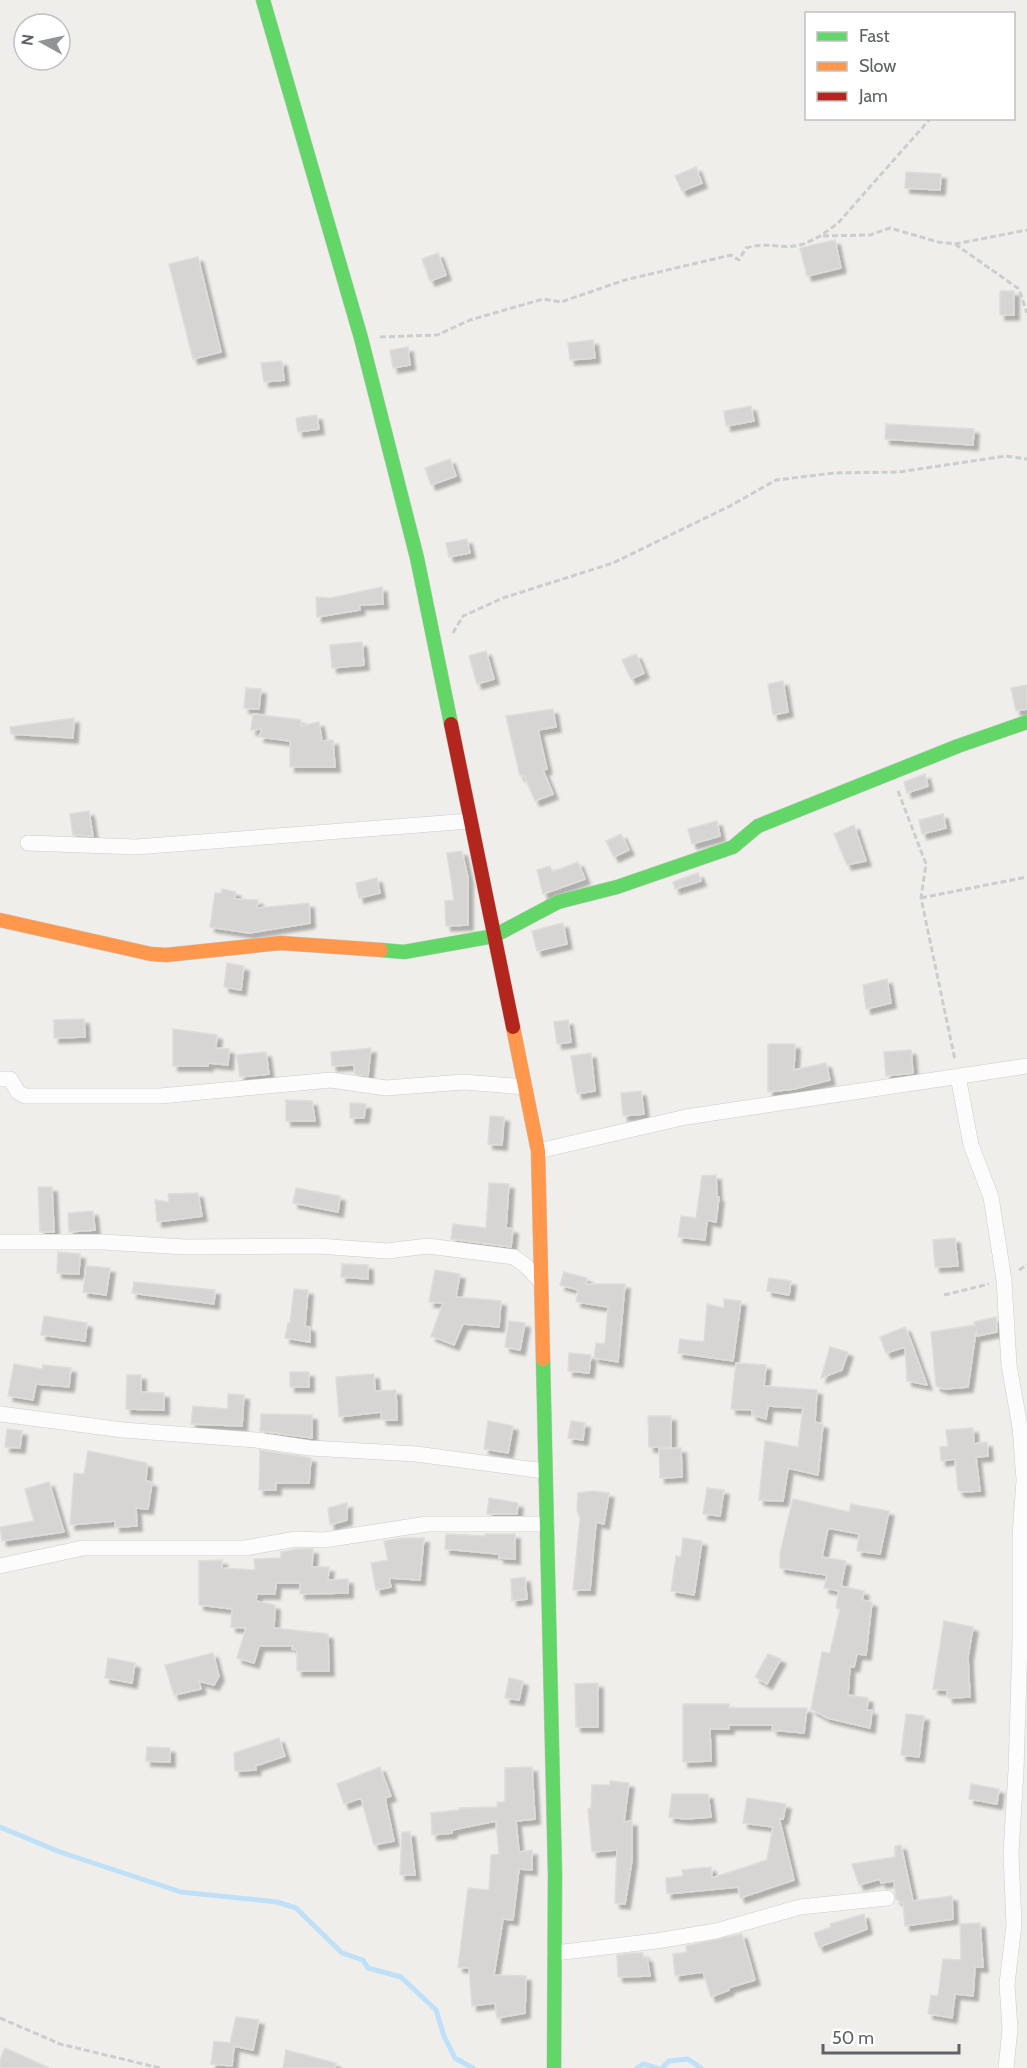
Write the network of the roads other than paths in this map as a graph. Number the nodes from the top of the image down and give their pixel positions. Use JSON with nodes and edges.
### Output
{"nodes":[{"id":1,"x":263,"y":0,"type":"edge"},
{"id":2,"x":1027,"y":722,"type":"edge"},
{"id":3,"x":470,"y":821,"type":"junction"},
{"id":4,"x":28,"y":843,"type":"dead end"},
{"id":5,"x":0,"y":921,"type":"edge"},
{"id":6,"x":494,"y":936,"type":"junction"},
{"id":7,"x":1027,"y":1066,"type":"edge"},
{"id":8,"x":958,"y":1076,"type":"junction"},
{"id":9,"x":0,"y":1079,"type":"edge"},
{"id":10,"x":525,"y":1087,"type":"junction"},
{"id":11,"x":538,"y":1150,"type":"junction"},
{"id":12,"x":0,"y":1242,"type":"edge"},
{"id":13,"x":541,"y":1283,"type":"junction"},
{"id":14,"x":0,"y":1414,"type":"edge"},
{"id":15,"x":544,"y":1471,"type":"junction"},
{"id":16,"x":547,"y":1524,"type":"junction"},
{"id":17,"x":0,"y":1566,"type":"edge"},
{"id":18,"x":1022,"y":1771,"type":"edge"},
{"id":19,"x":887,"y":1898,"type":"dead end"},
{"id":20,"x":555,"y":1953,"type":"junction"},
{"id":21,"x":554,"y":2068,"type":"edge"},
{"id":22,"x":1006,"y":2068,"type":"edge"}],
"edges":[{"from":1,"to":3,"type":"main road"},
{"from":2,"to":6,"type":"main road"},
{"from":3,"to":4,"type":"street"},
{"from":3,"to":6,"type":"main road"},
{"from":5,"to":6,"type":"main road"},
{"from":6,"to":10,"type":"main road"},
{"from":7,"to":8,"type":"street"},
{"from":8,"to":11,"type":"street"},
{"from":8,"to":18,"type":"street"},
{"from":9,"to":10,"type":"street"},
{"from":10,"to":11,"type":"main road"},
{"from":11,"to":13,"type":"main road"},
{"from":12,"to":13,"type":"street"},
{"from":13,"to":15,"type":"main road"},
{"from":14,"to":15,"type":"street"},
{"from":15,"to":16,"type":"main road"},
{"from":16,"to":17,"type":"street"},
{"from":16,"to":20,"type":"main road"},
{"from":18,"to":22,"type":"street"},
{"from":19,"to":20,"type":"street"},
{"from":20,"to":21,"type":"main road"}]}
